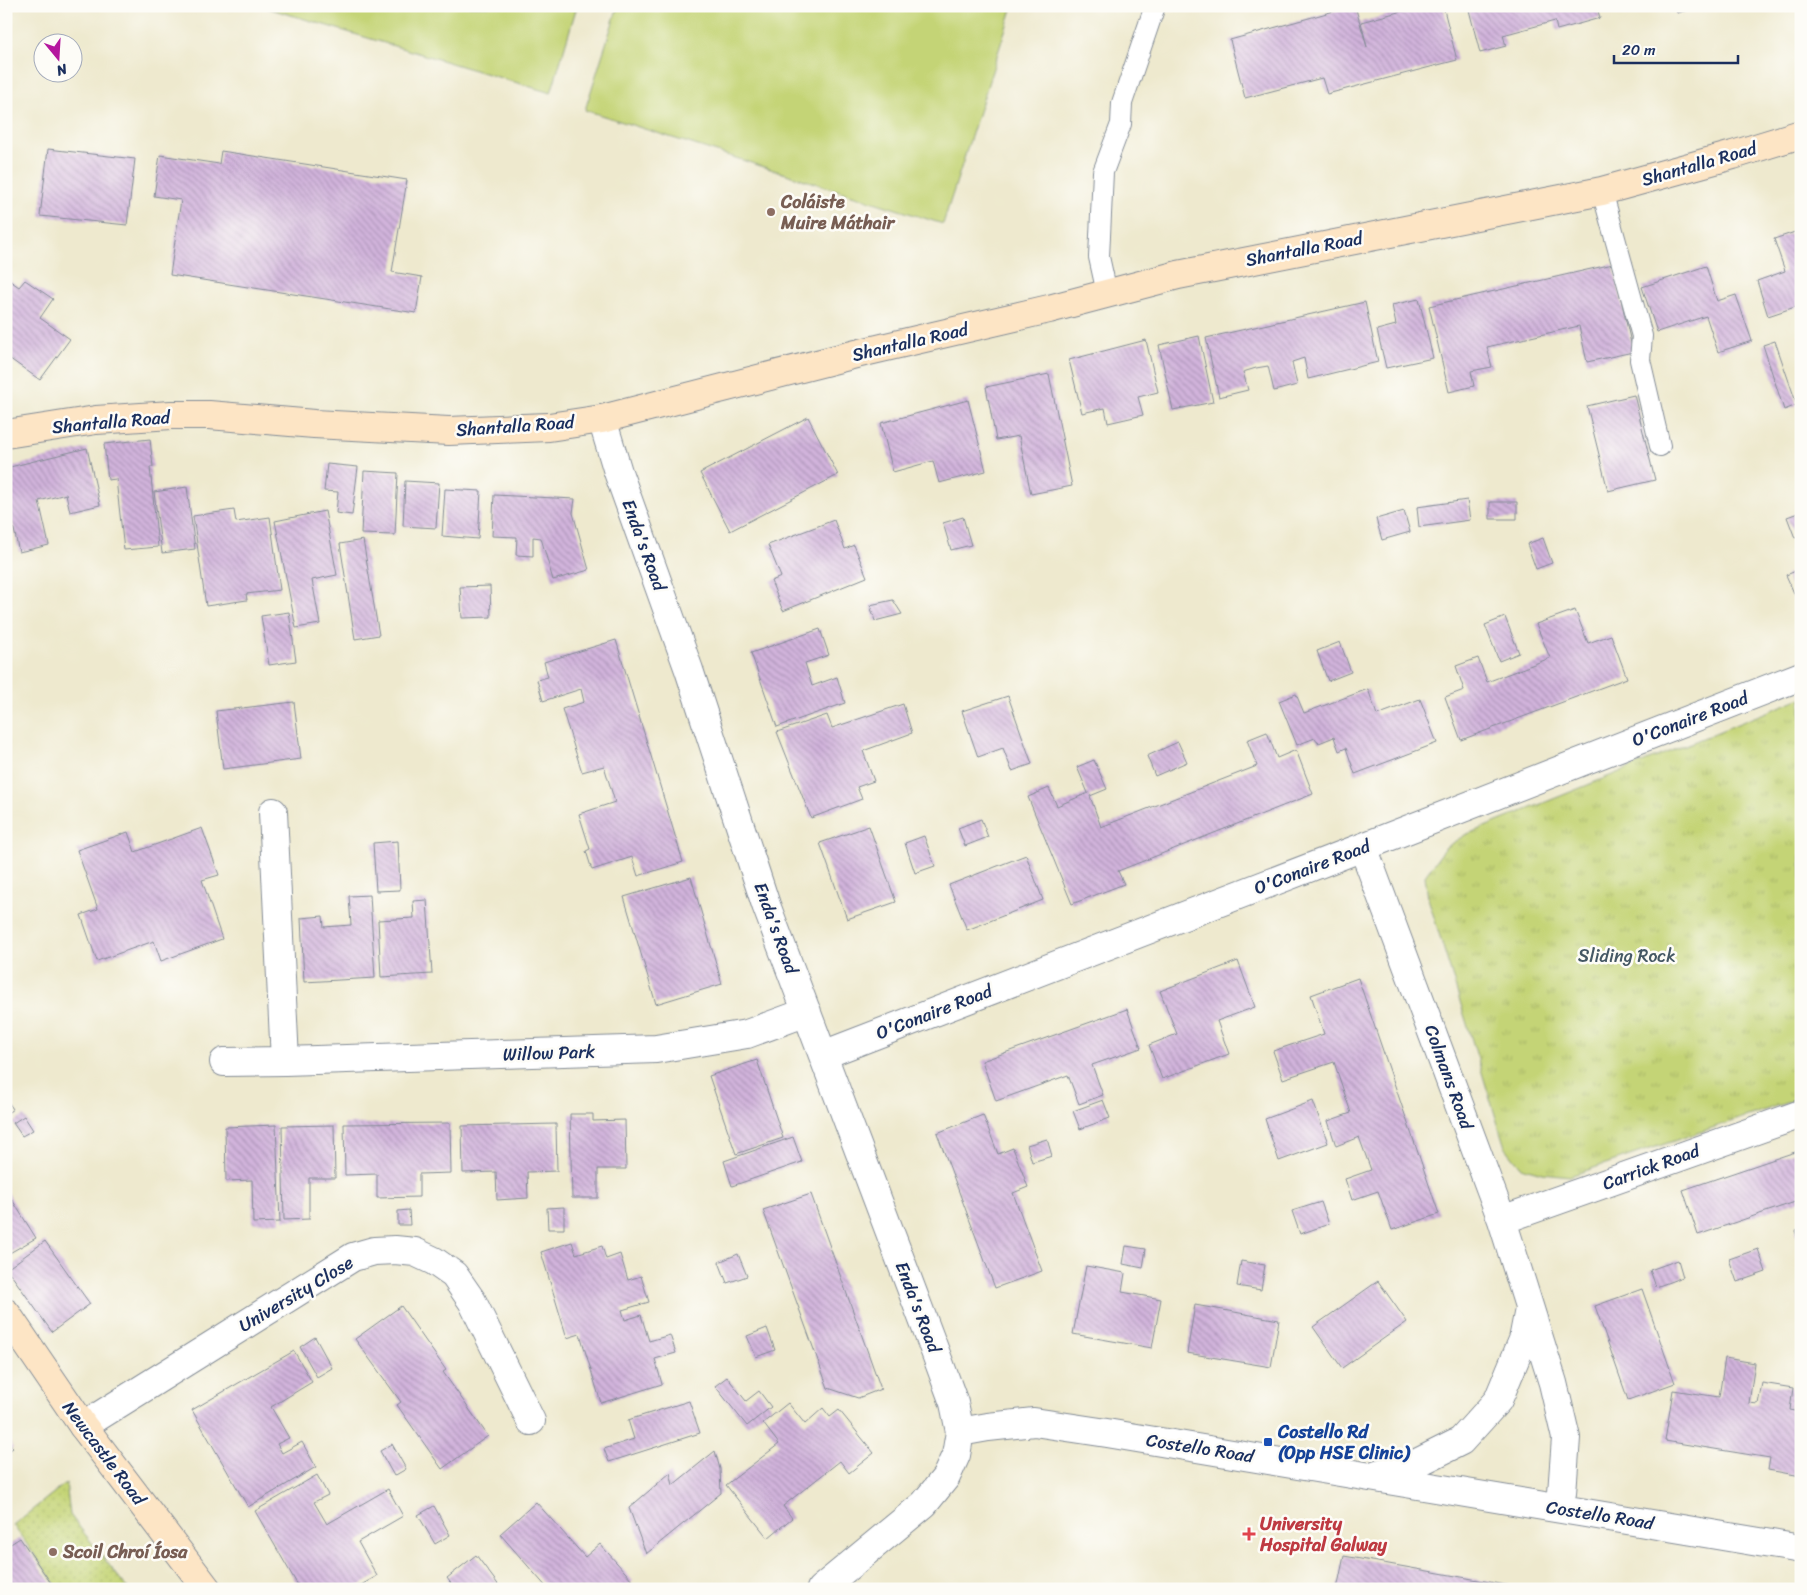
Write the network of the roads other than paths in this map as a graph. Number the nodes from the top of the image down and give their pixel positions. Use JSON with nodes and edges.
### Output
{"nodes":[{"id":1,"x":1155,"y":6,"type":"edge"},
{"id":2,"x":1801,"y":134,"type":"edge"},
{"id":3,"x":1602,"y":191,"type":"junction"},
{"id":4,"x":1107,"y":293,"type":"junction"},
{"id":5,"x":602,"y":419,"type":"junction"},
{"id":6,"x":6,"y":434,"type":"edge"},
{"id":7,"x":1660,"y":446,"type":"dead end"},
{"id":8,"x":1801,"y":676,"type":"edge"},
{"id":9,"x":273,"y":812,"type":"dead end"},
{"id":10,"x":1363,"y":847,"type":"junction"},
{"id":11,"x":807,"y":1012,"type":"junction"},
{"id":12,"x":823,"y":1055,"type":"junction"},
{"id":13,"x":285,"y":1061,"type":"junction"},
{"id":14,"x":224,"y":1062,"type":"dead end"},
{"id":15,"x":1801,"y":1114,"type":"edge"},
{"id":16,"x":1502,"y":1220,"type":"junction"},
{"id":17,"x":1529,"y":1309,"type":"junction"},
{"id":18,"x":6,"y":1313,"type":"edge"},
{"id":19,"x":532,"y":1421,"type":"dead end"},
{"id":20,"x":83,"y":1426,"type":"junction"},
{"id":21,"x":960,"y":1432,"type":"junction"},
{"id":22,"x":1369,"y":1476,"type":"junction"},
{"id":23,"x":1558,"y":1508,"type":"junction"},
{"id":24,"x":1801,"y":1549,"type":"edge"},
{"id":25,"x":207,"y":1589,"type":"edge"},
{"id":26,"x":821,"y":1589,"type":"edge"}],
"edges":[{"from":1,"to":4,"type":"lane"},
{"from":2,"to":3,"type":"street","name":"Shantalla Road"},
{"from":3,"to":4,"type":"street","name":"Shantalla Road"},
{"from":3,"to":7,"type":"lane"},
{"from":4,"to":5,"type":"street","name":"Shantalla Road"},
{"from":5,"to":6,"type":"street","name":"Shantalla Road"},
{"from":5,"to":11,"type":"street","name":"Enda's Road"},
{"from":8,"to":10,"type":"street","name":"O'Conaire Road"},
{"from":9,"to":13,"type":"street"},
{"from":10,"to":12,"type":"street","name":"O'Conaire Road"},
{"from":10,"to":16,"type":"street","name":"Colmans Road"},
{"from":11,"to":12,"type":"street","name":"Enda's Road"},
{"from":11,"to":13,"type":"street","name":"Willow Park"},
{"from":12,"to":21,"type":"street","name":"Enda's Road"},
{"from":13,"to":14,"type":"street","name":"Willow Park"},
{"from":15,"to":16,"type":"street","name":"Carrick Road"},
{"from":16,"to":17,"type":"street","name":"Colmans Road"},
{"from":17,"to":22,"type":"street","name":"Colmans Road"},
{"from":17,"to":23,"type":"street","name":"Colmans Road"},
{"from":18,"to":20,"type":"street","name":"Newcastle Road"},
{"from":19,"to":20,"type":"street","name":"University Close"},
{"from":20,"to":25,"type":"street","name":"Newcastle Road"},
{"from":21,"to":22,"type":"street","name":"Costello Road"},
{"from":21,"to":26,"type":"street"},
{"from":22,"to":23,"type":"street","name":"Costello Road"},
{"from":23,"to":24,"type":"street","name":"Costello Road"}]}
